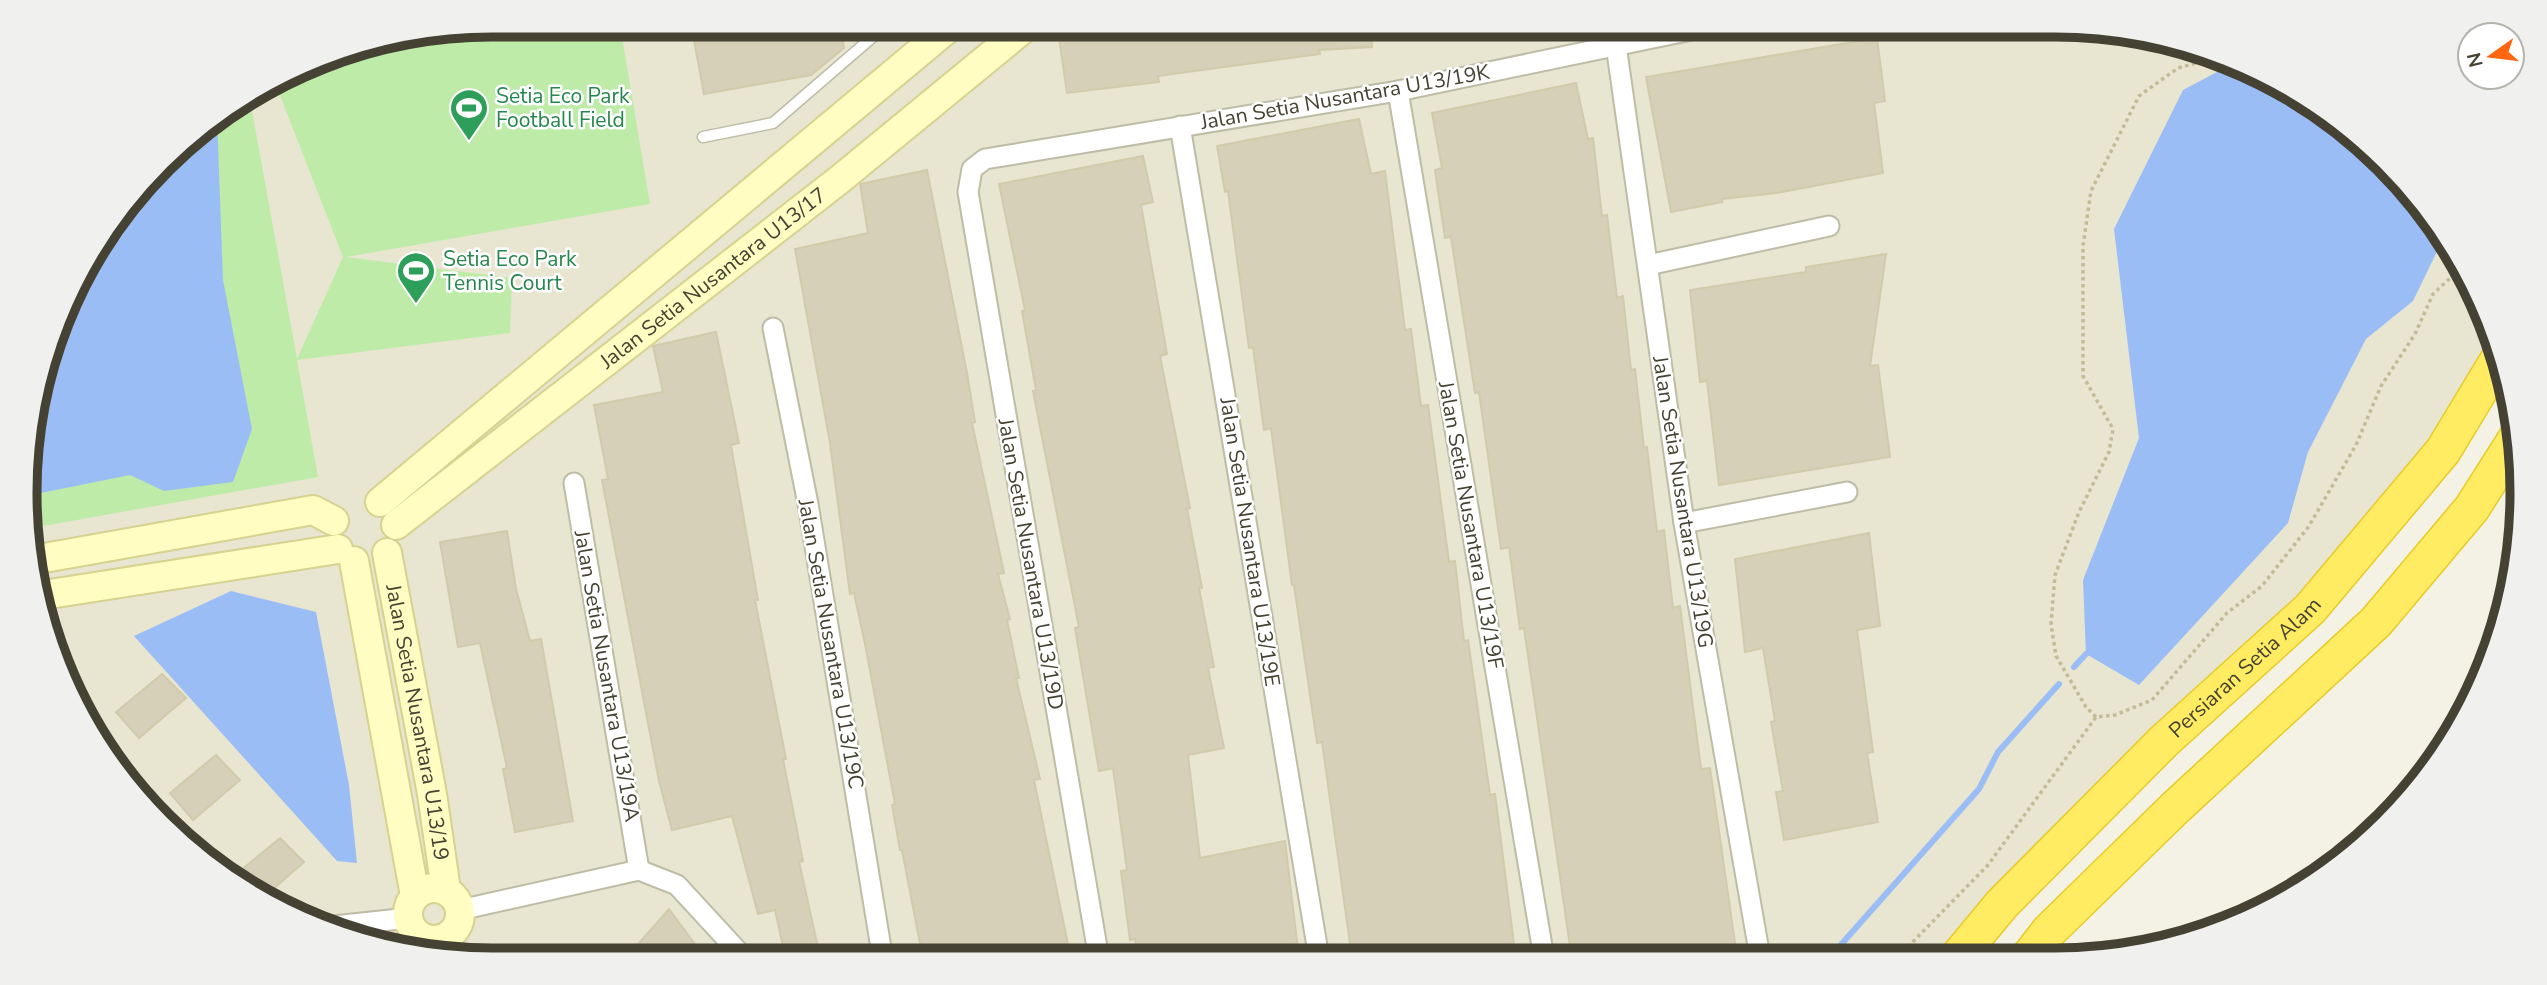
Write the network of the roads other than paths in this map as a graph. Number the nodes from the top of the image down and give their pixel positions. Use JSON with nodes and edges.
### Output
{"nodes":[{"id":1,"x":873,"y":37,"type":"edge"},
{"id":2,"x":937,"y":37,"type":"edge"},
{"id":3,"x":1013,"y":37,"type":"edge"},
{"id":4,"x":1656,"y":37,"type":"edge"},
{"id":5,"x":1616,"y":45,"type":"junction"},
{"id":6,"x":1398,"y":91,"type":"junction"},
{"id":7,"x":1180,"y":126,"type":"junction"},
{"id":8,"x":703,"y":137,"type":"dead end"},
{"id":9,"x":972,"y":169,"type":"joint"},
{"id":10,"x":1829,"y":226,"type":"dead end"},
{"id":11,"x":1648,"y":265,"type":"junction"},
{"id":12,"x":773,"y":328,"type":"dead end"},
{"id":13,"x":2493,"y":368,"type":"edge"},
{"id":14,"x":2508,"y":452,"type":"edge"},
{"id":15,"x":574,"y":483,"type":"dead end"},
{"id":16,"x":1847,"y":492,"type":"dead end"},
{"id":17,"x":380,"y":502,"type":"junction"},
{"id":18,"x":334,"y":521,"type":"junction"},
{"id":19,"x":1684,"y":523,"type":"junction"},
{"id":20,"x":396,"y":525,"type":"junction"},
{"id":21,"x":387,"y":553,"type":"junction"},
{"id":22,"x":346,"y":555,"type":"junction"},
{"id":23,"x":42,"y":558,"type":"edge"},
{"id":24,"x":49,"y":594,"type":"edge"},
{"id":25,"x":639,"y":870,"type":"junction"},
{"id":26,"x":453,"y":900,"type":"junction"},
{"id":27,"x":412,"y":907,"type":"junction"},
{"id":28,"x":343,"y":923,"type":"edge"},
{"id":29,"x":433,"y":944,"type":"edge"},
{"id":30,"x":440,"y":945,"type":"edge"},
{"id":31,"x":735,"y":948,"type":"edge"},
{"id":32,"x":882,"y":948,"type":"edge"},
{"id":33,"x":1097,"y":948,"type":"edge"},
{"id":34,"x":1317,"y":948,"type":"edge"},
{"id":35,"x":1542,"y":948,"type":"edge"},
{"id":36,"x":1758,"y":948,"type":"edge"},
{"id":37,"x":1965,"y":948,"type":"edge"},
{"id":38,"x":2036,"y":948,"type":"edge"}],
"edges":[{"from":1,"to":8,"type":"lane"},
{"from":2,"to":17,"type":"main road","name":"Jalan Setia Nusantara U13/17"},
{"from":3,"to":20,"type":"main road","name":"Jalan Setia Nusantara U13/17"},
{"from":4,"to":5,"type":"street","name":"Jalan Setia Nusantara U13/19K"},
{"from":5,"to":6,"type":"street","name":"Jalan Setia Nusantara U13/19K"},
{"from":5,"to":11,"type":"street","name":"Jalan Setia Nusantara U13/19G"},
{"from":6,"to":7,"type":"street","name":"Jalan Setia Nusantara U13/19K"},
{"from":6,"to":35,"type":"street","name":"Jalan Setia Nusantara U13/19F"},
{"from":7,"to":9,"type":"street","name":"Jalan Setia Nusantara U13/19K"},
{"from":7,"to":34,"type":"street","name":"Jalan Setia Nusantara U13/19E"},
{"from":9,"to":33,"type":"street","name":"Jalan Setia Nusantara U13/19D"},
{"from":10,"to":11,"type":"street"},
{"from":11,"to":19,"type":"street","name":"Jalan Setia Nusantara U13/19G"},
{"from":12,"to":32,"type":"street","name":"Jalan Setia Nusantara U13/19C"},
{"from":13,"to":37,"type":"highway","name":"Persiaran Setia Alam"},
{"from":14,"to":38,"type":"highway"},
{"from":15,"to":25,"type":"street","name":"Jalan Setia Nusantara U13/19A"},
{"from":16,"to":19,"type":"street"},
{"from":17,"to":18,"type":"main road"},
{"from":17,"to":20,"type":"main road"},
{"from":18,"to":22,"type":"main road"},
{"from":18,"to":23,"type":"main road"},
{"from":19,"to":36,"type":"street","name":"Jalan Setia Nusantara U13/19G"},
{"from":20,"to":21,"type":"main road"},
{"from":21,"to":22,"type":"main road"},
{"from":21,"to":26,"type":"main road","name":"Jalan Setia Nusantara U13/19"},
{"from":22,"to":24,"type":"main road"},
{"from":22,"to":27,"type":"main road","name":"Jalan Setia Nusantara U13/19"},
{"from":25,"to":26,"type":"street"},
{"from":25,"to":31,"type":"street"},
{"from":26,"to":27,"type":"main road"},
{"from":26,"to":30,"type":"main road"},
{"from":27,"to":28,"type":"street"},
{"from":27,"to":29,"type":"main road"}]}
